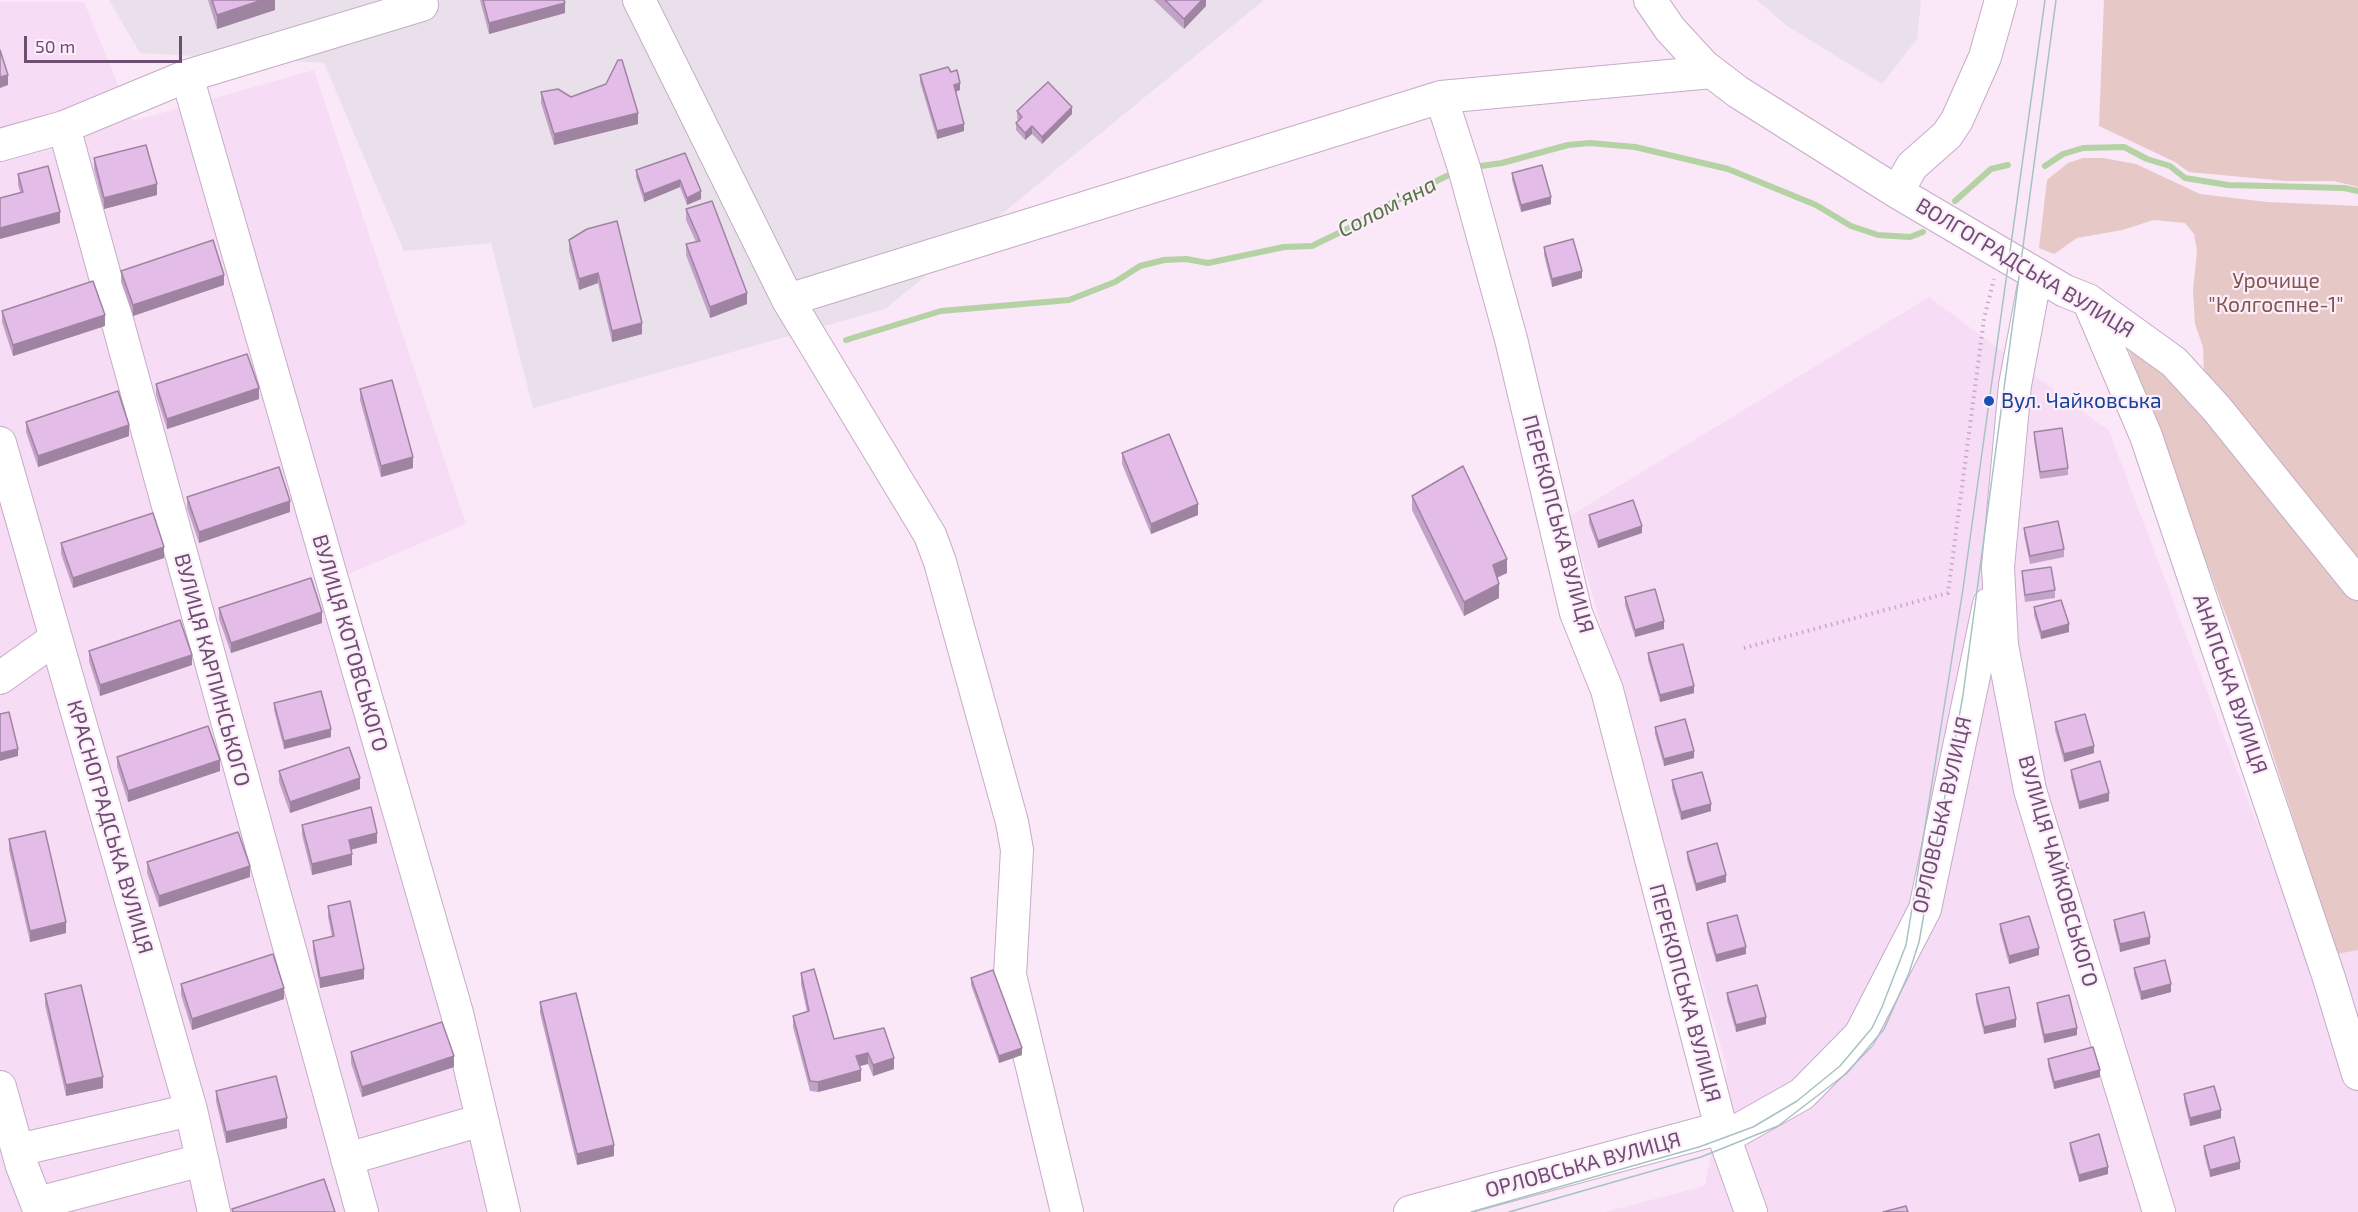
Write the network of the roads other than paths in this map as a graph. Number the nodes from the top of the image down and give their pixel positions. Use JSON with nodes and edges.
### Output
{"nodes":[{"id":1,"x":639,"y":0,"type":"edge"},
{"id":2,"x":1650,"y":0,"type":"edge"},
{"id":3,"x":2001,"y":0,"type":"edge"},
{"id":4,"x":421,"y":3,"type":"edge"},
{"id":5,"x":1712,"y":72,"type":"junction"},
{"id":6,"x":187,"y":76,"type":"junction"},
{"id":7,"x":1441,"y":97,"type":"junction"},
{"id":8,"x":64,"y":128,"type":"junction"},
{"id":9,"x":0,"y":146,"type":"edge"},
{"id":10,"x":1897,"y":192,"type":"junction"},
{"id":11,"x":2036,"y":274,"type":"junction"},
{"id":12,"x":788,"y":300,"type":"junction"},
{"id":13,"x":2088,"y":300,"type":"junction"},
{"id":14,"x":0,"y":443,"type":"edge"},
{"id":15,"x":1999,"y":555,"type":"junction"},
{"id":16,"x":2358,"y":584,"type":"edge"},
{"id":17,"x":56,"y":638,"type":"junction"},
{"id":18,"x":0,"y":678,"type":"edge"},
{"id":19,"x":2358,"y":1074,"type":"edge"},
{"id":20,"x":0,"y":1087,"type":"edge"},
{"id":21,"x":191,"y":1110,"type":"junction"},
{"id":22,"x":482,"y":1120,"type":"junction"},
{"id":23,"x":1722,"y":1133,"type":"junction"},
{"id":24,"x":347,"y":1159,"type":"junction"},
{"id":25,"x":202,"y":1160,"type":"junction"},
{"id":26,"x":13,"y":1163,"type":"edge"},
{"id":27,"x":39,"y":1207,"type":"edge"},
{"id":28,"x":214,"y":1212,"type":"edge"},
{"id":29,"x":362,"y":1212,"type":"edge"},
{"id":30,"x":504,"y":1212,"type":"edge"},
{"id":31,"x":1067,"y":1212,"type":"edge"},
{"id":32,"x":1410,"y":1212,"type":"edge"},
{"id":33,"x":1751,"y":1212,"type":"edge"},
{"id":34,"x":2159,"y":1212,"type":"edge"}],
"edges":[{"from":1,"to":12,"type":"street"},
{"from":2,"to":5,"type":"street","name":"ВОЛГОГРАДСЬКА ВУЛИЦЯ"},
{"from":3,"to":10,"type":"street"},
{"from":4,"to":6,"type":"street"},
{"from":5,"to":7,"type":"street"},
{"from":5,"to":10,"type":"street","name":"ВОЛГОГРАДСЬКА ВУЛИЦЯ"},
{"from":6,"to":8,"type":"street"},
{"from":6,"to":22,"type":"street","name":"ВУЛИЦЯ КОТОВСЬКОГО"},
{"from":7,"to":12,"type":"street"},
{"from":7,"to":23,"type":"street","name":"ПЕРЕКОПСЬКА ВУЛИЦЯ"},
{"from":8,"to":9,"type":"street"},
{"from":8,"to":24,"type":"street","name":"ВУЛИЦЯ КАРПИНСЬКОГО"},
{"from":10,"to":11,"type":"street","name":"ВОЛГОГРАДСЬКА ВУЛИЦЯ"},
{"from":11,"to":13,"type":"street","name":"ВОЛГОГРАДСЬКА ВУЛИЦЯ"},
{"from":11,"to":15,"type":"street","name":"ВУЛИЦЯ ЧАЙКОВСЬКОГО"},
{"from":12,"to":31,"type":"street"},
{"from":13,"to":16,"type":"street","name":"ВОЛГОГРАДСЬКА ВУЛИЦЯ"},
{"from":13,"to":19,"type":"street","name":"АНАПСЬКА ВУЛИЦЯ"},
{"from":14,"to":17,"type":"street","name":"КРАСНОГРАДСЬКА ВУЛИЦЯ"},
{"from":15,"to":23,"type":"street","name":"ОРЛОВСЬКА ВУЛИЦЯ"},
{"from":15,"to":34,"type":"street","name":"ВУЛИЦЯ ЧАЙКОВСЬКОГО"},
{"from":17,"to":18,"type":"street"},
{"from":17,"to":21,"type":"street","name":"КРАСНОГРАДСЬКА ВУЛИЦЯ"},
{"from":20,"to":26,"type":"street"},
{"from":21,"to":25,"type":"street","name":"КРАСНОГРАДСЬКА ВУЛИЦЯ"},
{"from":21,"to":26,"type":"street"},
{"from":22,"to":24,"type":"street"},
{"from":22,"to":30,"type":"street","name":"ВУЛИЦЯ КОТОВСЬКОГО"},
{"from":23,"to":32,"type":"street","name":"ОРЛОВСЬКА ВУЛИЦЯ"},
{"from":23,"to":33,"type":"street","name":"ПЕРЕКОПСЬКА ВУЛИЦЯ"},
{"from":24,"to":29,"type":"street","name":"ВУЛИЦЯ КАРПИНСЬКОГО"},
{"from":25,"to":27,"type":"street"},
{"from":25,"to":28,"type":"street","name":"КРАСНОГРАДСЬКА ВУЛИЦЯ"},
{"from":26,"to":27,"type":"street"}]}
